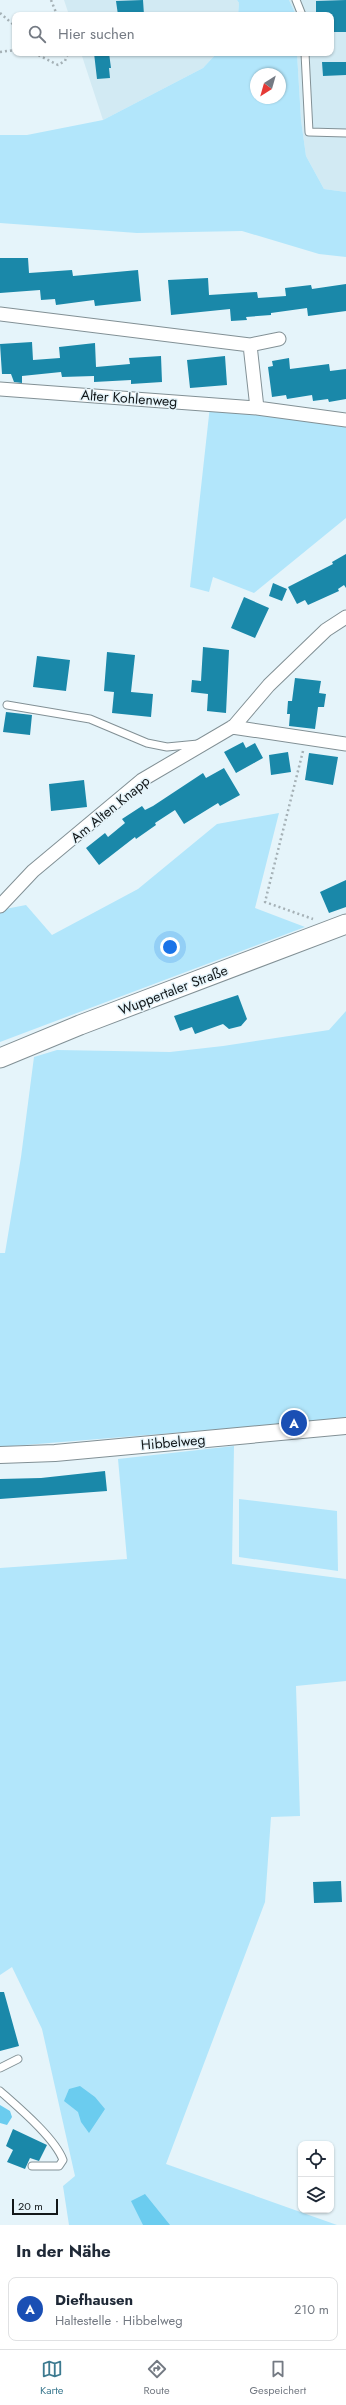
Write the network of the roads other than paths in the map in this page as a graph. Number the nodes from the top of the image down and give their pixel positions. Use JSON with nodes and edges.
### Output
{"nodes":[{"id":1,"x":296,"y":0,"type":"edge"},
{"id":2,"x":301,"y":12,"type":"edge"},
{"id":3,"x":305,"y":56,"type":"edge"},
{"id":4,"x":346,"y":133,"type":"edge"},
{"id":5,"x":0,"y":314,"type":"edge"},
{"id":6,"x":280,"y":339,"type":"dead end"},
{"id":7,"x":250,"y":345,"type":"junction"},
{"id":8,"x":0,"y":389,"type":"edge"},
{"id":9,"x":257,"y":408,"type":"junction"},
{"id":10,"x":346,"y":420,"type":"edge"},
{"id":11,"x":346,"y":616,"type":"edge"},
{"id":12,"x":7,"y":704,"type":"dead end"},
{"id":13,"x":232,"y":727,"type":"junction"},
{"id":14,"x":206,"y":744,"type":"junction"},
{"id":15,"x":346,"y":744,"type":"edge"},
{"id":16,"x":0,"y":906,"type":"edge"},
{"id":17,"x":342,"y":926,"type":"edge"},
{"id":18,"x":0,"y":1058,"type":"edge"},
{"id":19,"x":346,"y":1426,"type":"edge"},
{"id":20,"x":0,"y":1455,"type":"edge"},
{"id":21,"x":18,"y":2059,"type":"dead end"},
{"id":22,"x":0,"y":2068,"type":"edge"},
{"id":23,"x":0,"y":2091,"type":"edge"},
{"id":24,"x":32,"y":2166,"type":"dead end"}],
"edges":[{"from":1,"to":2,"type":"lane"},
{"from":3,"to":4,"type":"lane"},
{"from":5,"to":7,"type":"street"},
{"from":6,"to":7,"type":"street"},
{"from":7,"to":9,"type":"street"},
{"from":8,"to":9,"type":"street","name":"Alter Kohlenweg"},
{"from":9,"to":10,"type":"street","name":"Alter Kohlenweg"},
{"from":11,"to":13,"type":"street","name":"Am Alten Knapp"},
{"from":12,"to":14,"type":"lane"},
{"from":13,"to":14,"type":"street","name":"Am Alten Knapp"},
{"from":13,"to":15,"type":"street"},
{"from":14,"to":16,"type":"street","name":"Am Alten Knapp"},
{"from":17,"to":18,"type":"main road","name":"Wuppertaler Straße"},
{"from":19,"to":20,"type":"street","name":"Hibbelweg"},
{"from":21,"to":22,"type":"lane"},
{"from":23,"to":24,"type":"lane"}]}
